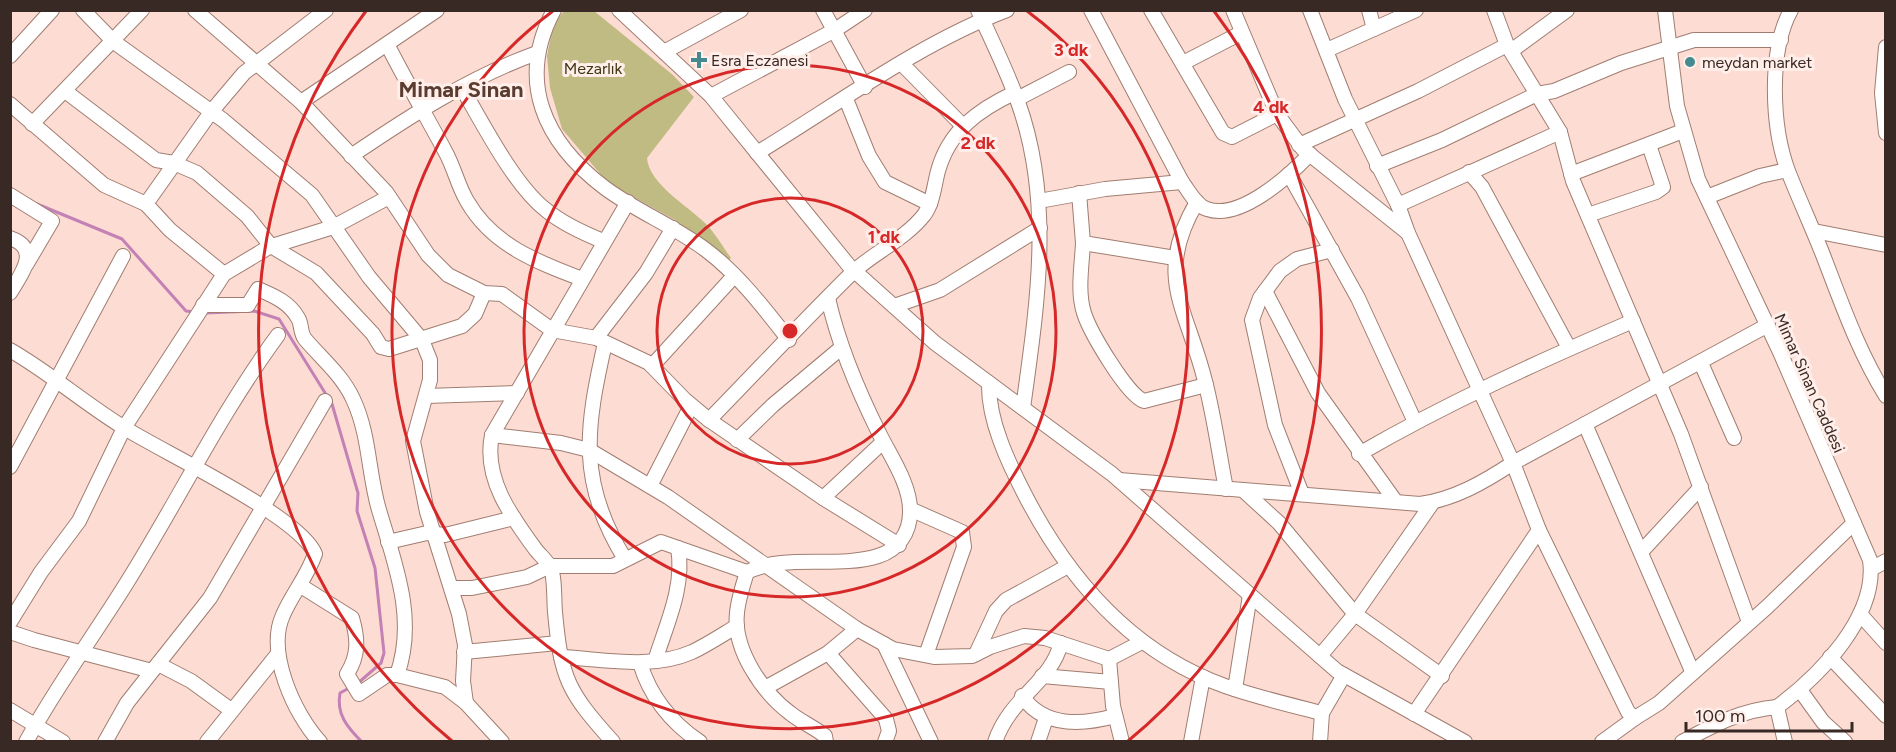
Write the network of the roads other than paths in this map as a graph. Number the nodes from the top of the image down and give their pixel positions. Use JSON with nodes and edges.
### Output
{"nodes":[{"id":1,"x":52,"y":10,"type":"edge"},
{"id":2,"x":82,"y":10,"type":"edge"},
{"id":3,"x":142,"y":10,"type":"edge"},
{"id":4,"x":326,"y":10,"type":"edge"},
{"id":5,"x":437,"y":10,"type":"edge"},
{"id":6,"x":554,"y":10,"type":"edge"},
{"id":7,"x":741,"y":10,"type":"edge"},
{"id":8,"x":823,"y":10,"type":"edge"},
{"id":9,"x":865,"y":10,"type":"edge"},
{"id":10,"x":1007,"y":10,"type":"edge"},
{"id":11,"x":1091,"y":10,"type":"edge"},
{"id":12,"x":1151,"y":10,"type":"edge"},
{"id":13,"x":1233,"y":10,"type":"edge"},
{"id":14,"x":1310,"y":10,"type":"edge"},
{"id":15,"x":1369,"y":10,"type":"edge"},
{"id":16,"x":1494,"y":10,"type":"edge"},
{"id":17,"x":1567,"y":10,"type":"edge"},
{"id":18,"x":1665,"y":10,"type":"edge"},
{"id":19,"x":1791,"y":10,"type":"edge"},
{"id":20,"x":621,"y":11,"type":"edge"},
{"id":21,"x":200,"y":12,"type":"edge"},
{"id":22,"x":1407,"y":12,"type":"edge"},
{"id":23,"x":980,"y":15,"type":"edge"},
{"id":24,"x":1374,"y":29,"type":"junction"},
{"id":25,"x":835,"y":30,"type":"junction"},
{"id":26,"x":1240,"y":33,"type":"junction"},
{"id":27,"x":1781,"y":40,"type":"junction"},
{"id":28,"x":114,"y":42,"type":"junction"},
{"id":29,"x":388,"y":46,"type":"junction"},
{"id":30,"x":1886,"y":46,"type":"edge"},
{"id":31,"x":1509,"y":48,"type":"junction"},
{"id":32,"x":1668,"y":48,"type":"junction"},
{"id":33,"x":1327,"y":50,"type":"junction"},
{"id":34,"x":664,"y":52,"type":"junction"},
{"id":35,"x":537,"y":53,"type":"junction"},
{"id":36,"x":10,"y":56,"type":"edge"},
{"id":37,"x":1183,"y":63,"type":"junction"},
{"id":38,"x":258,"y":64,"type":"junction"},
{"id":39,"x":902,"y":64,"type":"junction"},
{"id":40,"x":1069,"y":72,"type":"dead end"},
{"id":41,"x":865,"y":87,"type":"junction"},
{"id":42,"x":462,"y":88,"type":"junction"},
{"id":43,"x":65,"y":91,"type":"junction"},
{"id":44,"x":1537,"y":94,"type":"junction"},
{"id":45,"x":711,"y":96,"type":"junction"},
{"id":46,"x":1016,"y":96,"type":"junction"},
{"id":47,"x":846,"y":99,"type":"junction"},
{"id":48,"x":301,"y":102,"type":"junction"},
{"id":49,"x":10,"y":104,"type":"edge"},
{"id":50,"x":421,"y":109,"type":"junction"},
{"id":51,"x":212,"y":112,"type":"junction"},
{"id":52,"x":1277,"y":114,"type":"junction"},
{"id":53,"x":1354,"y":118,"type":"junction"},
{"id":54,"x":32,"y":124,"type":"junction"},
{"id":55,"x":963,"y":126,"type":"junction"},
{"id":56,"x":1683,"y":130,"type":"junction"},
{"id":57,"x":1560,"y":132,"type":"junction"},
{"id":58,"x":1886,"y":133,"type":"edge"},
{"id":59,"x":1649,"y":146,"type":"junction"},
{"id":60,"x":1305,"y":149,"type":"junction"},
{"id":61,"x":757,"y":153,"type":"junction"},
{"id":62,"x":351,"y":156,"type":"junction"},
{"id":63,"x":174,"y":163,"type":"junction"},
{"id":64,"x":1377,"y":166,"type":"junction"},
{"id":65,"x":1787,"y":170,"type":"junction"},
{"id":66,"x":1468,"y":172,"type":"junction"},
{"id":67,"x":1290,"y":174,"type":"junction"},
{"id":68,"x":1571,"y":174,"type":"junction"},
{"id":69,"x":1182,"y":182,"type":"junction"},
{"id":70,"x":1079,"y":194,"type":"junction"},
{"id":71,"x":10,"y":195,"type":"edge"},
{"id":72,"x":389,"y":197,"type":"junction"},
{"id":73,"x":1707,"y":197,"type":"junction"},
{"id":74,"x":1039,"y":201,"type":"junction"},
{"id":75,"x":628,"y":202,"type":"junction"},
{"id":76,"x":1197,"y":202,"type":"junction"},
{"id":77,"x":147,"y":204,"type":"junction"},
{"id":78,"x":930,"y":204,"type":"junction"},
{"id":79,"x":1398,"y":205,"type":"junction"},
{"id":80,"x":1588,"y":214,"type":"junction"},
{"id":81,"x":333,"y":227,"type":"junction"},
{"id":82,"x":673,"y":228,"type":"junction"},
{"id":83,"x":1040,"y":228,"type":"junction"},
{"id":84,"x":1814,"y":231,"type":"junction"},
{"id":85,"x":1408,"y":233,"type":"junction"},
{"id":86,"x":10,"y":238,"type":"edge"},
{"id":87,"x":603,"y":241,"type":"junction"},
{"id":88,"x":1083,"y":243,"type":"junction"},
{"id":89,"x":271,"y":246,"type":"junction"},
{"id":90,"x":1886,"y":246,"type":"edge"},
{"id":91,"x":1332,"y":250,"type":"junction"},
{"id":92,"x":123,"y":256,"type":"dead end"},
{"id":93,"x":1175,"y":258,"type":"junction"},
{"id":94,"x":26,"y":265,"type":"junction"},
{"id":95,"x":855,"y":271,"type":"junction"},
{"id":96,"x":224,"y":274,"type":"junction"},
{"id":97,"x":734,"y":276,"type":"junction"},
{"id":98,"x":582,"y":279,"type":"junction"},
{"id":99,"x":1264,"y":291,"type":"junction"},
{"id":100,"x":10,"y":293,"type":"edge"},
{"id":101,"x":483,"y":293,"type":"junction"},
{"id":102,"x":828,"y":298,"type":"junction"},
{"id":103,"x":203,"y":306,"type":"junction"},
{"id":104,"x":894,"y":306,"type":"junction"},
{"id":105,"x":1634,"y":321,"type":"junction"},
{"id":106,"x":1768,"y":326,"type":"junction"},
{"id":107,"x":552,"y":330,"type":"junction"},
{"id":108,"x":278,"y":335,"type":"dead end"},
{"id":109,"x":422,"y":340,"type":"junction"},
{"id":110,"x":789,"y":340,"type":"junction"},
{"id":111,"x":601,"y":341,"type":"junction"},
{"id":112,"x":841,"y":348,"type":"junction"},
{"id":113,"x":1569,"y":348,"type":"junction"},
{"id":114,"x":10,"y":350,"type":"edge"},
{"id":115,"x":1701,"y":363,"type":"junction"},
{"id":116,"x":652,"y":366,"type":"junction"},
{"id":117,"x":55,"y":382,"type":"junction"},
{"id":118,"x":989,"y":383,"type":"junction"},
{"id":119,"x":1657,"y":384,"type":"junction"},
{"id":120,"x":1206,"y":386,"type":"junction"},
{"id":121,"x":1480,"y":390,"type":"junction"},
{"id":122,"x":517,"y":393,"type":"junction"},
{"id":123,"x":426,"y":396,"type":"junction"},
{"id":124,"x":1886,"y":396,"type":"edge"},
{"id":125,"x":325,"y":401,"type":"dead end"},
{"id":126,"x":691,"y":406,"type":"junction"},
{"id":127,"x":1023,"y":408,"type":"junction"},
{"id":128,"x":709,"y":420,"type":"junction"},
{"id":129,"x":1414,"y":422,"type":"junction"},
{"id":130,"x":1585,"y":424,"type":"junction"},
{"id":131,"x":124,"y":428,"type":"junction"},
{"id":132,"x":492,"y":435,"type":"junction"},
{"id":133,"x":1734,"y":438,"type":"dead end"},
{"id":134,"x":737,"y":440,"type":"junction"},
{"id":135,"x":883,"y":442,"type":"junction"},
{"id":136,"x":589,"y":450,"type":"junction"},
{"id":137,"x":1359,"y":454,"type":"junction"},
{"id":138,"x":1513,"y":463,"type":"junction"},
{"id":139,"x":193,"y":466,"type":"junction"},
{"id":140,"x":10,"y":467,"type":"edge"},
{"id":141,"x":1119,"y":480,"type":"junction"},
{"id":142,"x":650,"y":486,"type":"junction"},
{"id":143,"x":1701,"y":486,"type":"junction"},
{"id":144,"x":1226,"y":489,"type":"junction"},
{"id":145,"x":1244,"y":490,"type":"junction"},
{"id":146,"x":1302,"y":494,"type":"junction"},
{"id":147,"x":823,"y":498,"type":"junction"},
{"id":148,"x":1396,"y":502,"type":"junction"},
{"id":149,"x":1433,"y":502,"type":"junction"},
{"id":150,"x":262,"y":508,"type":"junction"},
{"id":151,"x":910,"y":509,"type":"junction"},
{"id":152,"x":514,"y":518,"type":"junction"},
{"id":153,"x":1854,"y":523,"type":"junction"},
{"id":154,"x":1539,"y":530,"type":"junction"},
{"id":155,"x":436,"y":534,"type":"junction"},
{"id":156,"x":388,"y":542,"type":"junction"},
{"id":157,"x":898,"y":545,"type":"junction"},
{"id":158,"x":678,"y":548,"type":"junction"},
{"id":159,"x":1641,"y":552,"type":"junction"},
{"id":160,"x":625,"y":559,"type":"junction"},
{"id":161,"x":1886,"y":561,"type":"edge"},
{"id":162,"x":764,"y":564,"type":"junction"},
{"id":163,"x":550,"y":566,"type":"junction"},
{"id":164,"x":1068,"y":566,"type":"junction"},
{"id":165,"x":1872,"y":569,"type":"junction"},
{"id":166,"x":747,"y":573,"type":"junction"},
{"id":167,"x":302,"y":586,"type":"junction"},
{"id":168,"x":452,"y":588,"type":"junction"},
{"id":169,"x":1250,"y":595,"type":"junction"},
{"id":170,"x":1355,"y":614,"type":"junction"},
{"id":171,"x":1860,"y":614,"type":"junction"},
{"id":172,"x":10,"y":622,"type":"edge"},
{"id":173,"x":1749,"y":622,"type":"junction"},
{"id":174,"x":737,"y":626,"type":"junction"},
{"id":175,"x":858,"y":629,"type":"junction"},
{"id":176,"x":10,"y":632,"type":"edge"},
{"id":177,"x":1142,"y":642,"type":"junction"},
{"id":178,"x":1061,"y":643,"type":"junction"},
{"id":179,"x":1886,"y":643,"type":"edge"},
{"id":180,"x":884,"y":644,"type":"junction"},
{"id":181,"x":560,"y":650,"type":"junction"},
{"id":182,"x":81,"y":652,"type":"junction"},
{"id":183,"x":464,"y":652,"type":"junction"},
{"id":184,"x":828,"y":653,"type":"junction"},
{"id":185,"x":976,"y":654,"type":"junction"},
{"id":186,"x":277,"y":655,"type":"junction"},
{"id":187,"x":926,"y":655,"type":"junction"},
{"id":188,"x":1320,"y":656,"type":"junction"},
{"id":189,"x":1830,"y":657,"type":"junction"},
{"id":190,"x":1109,"y":659,"type":"junction"},
{"id":191,"x":655,"y":661,"type":"junction"},
{"id":192,"x":640,"y":663,"type":"junction"},
{"id":193,"x":155,"y":667,"type":"junction"},
{"id":194,"x":1692,"y":671,"type":"junction"},
{"id":195,"x":397,"y":675,"type":"junction"},
{"id":196,"x":1344,"y":675,"type":"junction"},
{"id":197,"x":1042,"y":676,"type":"junction"},
{"id":198,"x":1203,"y":676,"type":"junction"},
{"id":199,"x":1442,"y":676,"type":"junction"},
{"id":200,"x":1111,"y":682,"type":"junction"},
{"id":201,"x":765,"y":688,"type":"junction"},
{"id":202,"x":1235,"y":689,"type":"junction"},
{"id":203,"x":1800,"y":690,"type":"junction"},
{"id":204,"x":1022,"y":696,"type":"junction"},
{"id":205,"x":466,"y":703,"type":"junction"},
{"id":206,"x":1777,"y":707,"type":"junction"},
{"id":207,"x":10,"y":710,"type":"edge"},
{"id":208,"x":231,"y":710,"type":"junction"},
{"id":209,"x":1322,"y":713,"type":"junction"},
{"id":210,"x":1414,"y":714,"type":"junction"},
{"id":211,"x":1115,"y":716,"type":"junction"},
{"id":212,"x":1886,"y":716,"type":"edge"},
{"id":213,"x":1046,"y":718,"type":"junction"},
{"id":214,"x":1635,"y":718,"type":"junction"},
{"id":215,"x":36,"y":723,"type":"junction"},
{"id":216,"x":311,"y":738,"type":"edge"},
{"id":217,"x":1687,"y":740,"type":"edge"},
{"id":218,"x":26,"y":741,"type":"edge"},
{"id":219,"x":63,"y":741,"type":"edge"},
{"id":220,"x":105,"y":741,"type":"edge"},
{"id":221,"x":207,"y":741,"type":"edge"},
{"id":222,"x":502,"y":741,"type":"edge"},
{"id":223,"x":613,"y":741,"type":"edge"},
{"id":224,"x":700,"y":741,"type":"edge"},
{"id":225,"x":826,"y":741,"type":"edge"},
{"id":226,"x":885,"y":741,"type":"edge"},
{"id":227,"x":931,"y":741,"type":"edge"},
{"id":228,"x":994,"y":741,"type":"edge"},
{"id":229,"x":1038,"y":741,"type":"edge"},
{"id":230,"x":1122,"y":741,"type":"edge"},
{"id":231,"x":1191,"y":741,"type":"edge"},
{"id":232,"x":1320,"y":741,"type":"edge"},
{"id":233,"x":1465,"y":741,"type":"edge"},
{"id":234,"x":1602,"y":741,"type":"edge"},
{"id":235,"x":1785,"y":741,"type":"edge"},
{"id":236,"x":1845,"y":741,"type":"edge"}],
"edges":[{"from":1,"to":36,"type":"street"},
{"from":2,"to":28,"type":"street"},
{"from":3,"to":28,"type":"street"},
{"from":4,"to":38,"type":"street"},
{"from":5,"to":29,"type":"street"},
{"from":6,"to":35,"type":"street"},
{"from":7,"to":34,"type":"street"},
{"from":8,"to":25,"type":"street"},
{"from":9,"to":25,"type":"street"},
{"from":10,"to":23,"type":"street"},
{"from":11,"to":69,"type":"street"},
{"from":12,"to":37,"type":"street"},
{"from":13,"to":26,"type":"street"},
{"from":14,"to":33,"type":"street"},
{"from":15,"to":24,"type":"street"},
{"from":16,"to":31,"type":"street"},
{"from":17,"to":31,"type":"street"},
{"from":18,"to":32,"type":"street","name":"Mimar Sinan Caddesi"},
{"from":19,"to":27,"type":"street"},
{"from":20,"to":34,"type":"street"},
{"from":21,"to":38,"type":"street"},
{"from":22,"to":24,"type":"street"},
{"from":23,"to":39,"type":"street"},
{"from":23,"to":46,"type":"street"},
{"from":24,"to":33,"type":"street"},
{"from":25,"to":41,"type":"street"},
{"from":25,"to":45,"type":"street"},
{"from":26,"to":37,"type":"street"},
{"from":26,"to":52,"type":"street"},
{"from":27,"to":32,"type":"street"},
{"from":27,"to":65,"type":"street"},
{"from":28,"to":43,"type":"street"},
{"from":28,"to":51,"type":"street"},
{"from":29,"to":48,"type":"street"},
{"from":29,"to":50,"type":"street"},
{"from":30,"to":58,"type":"street"},
{"from":31,"to":44,"type":"street"},
{"from":31,"to":53,"type":"street"},
{"from":32,"to":44,"type":"street"},
{"from":32,"to":56,"type":"street","name":"Mimar Sinan Caddesi"},
{"from":33,"to":53,"type":"street"},
{"from":34,"to":45,"type":"street"},
{"from":35,"to":42,"type":"street"},
{"from":35,"to":75,"type":"street"},
{"from":37,"to":52,"type":"street"},
{"from":38,"to":48,"type":"street"},
{"from":38,"to":51,"type":"street"},
{"from":39,"to":41,"type":"street"},
{"from":39,"to":55,"type":"street"},
{"from":40,"to":46,"type":"street"},
{"from":41,"to":47,"type":"street"},
{"from":42,"to":50,"type":"street"},
{"from":42,"to":87,"type":"street"},
{"from":43,"to":54,"type":"street"},
{"from":43,"to":63,"type":"street"},
{"from":44,"to":57,"type":"street"},
{"from":44,"to":64,"type":"street"},
{"from":45,"to":61,"type":"street"},
{"from":46,"to":55,"type":"street"},
{"from":46,"to":74,"type":"street"},
{"from":47,"to":61,"type":"street"},
{"from":47,"to":78,"type":"street"},
{"from":48,"to":62,"type":"street"},
{"from":49,"to":54,"type":"street"},
{"from":50,"to":62,"type":"street"},
{"from":50,"to":98,"type":"street"},
{"from":51,"to":63,"type":"street"},
{"from":51,"to":81,"type":"street"},
{"from":52,"to":60,"type":"street"},
{"from":53,"to":60,"type":"street"},
{"from":53,"to":64,"type":"street"},
{"from":54,"to":77,"type":"street"},
{"from":55,"to":78,"type":"street"},
{"from":56,"to":59,"type":"street"},
{"from":56,"to":73,"type":"street","name":"Mimar Sinan Caddesi"},
{"from":57,"to":66,"type":"street"},
{"from":57,"to":68,"type":"street"},
{"from":59,"to":68,"type":"street"},
{"from":59,"to":80,"type":"street"},
{"from":60,"to":67,"type":"street"},
{"from":60,"to":85,"type":"street"},
{"from":61,"to":95,"type":"street"},
{"from":62,"to":72,"type":"street"},
{"from":63,"to":77,"type":"street"},
{"from":63,"to":89,"type":"street"},
{"from":64,"to":79,"type":"street"},
{"from":65,"to":73,"type":"street"},
{"from":65,"to":84,"type":"street"},
{"from":66,"to":79,"type":"street"},
{"from":66,"to":113,"type":"street"},
{"from":67,"to":76,"type":"street"},
{"from":67,"to":91,"type":"street"},
{"from":68,"to":80,"type":"street"},
{"from":69,"to":70,"type":"street"},
{"from":69,"to":76,"type":"street"},
{"from":70,"to":74,"type":"street"},
{"from":70,"to":88,"type":"street"},
{"from":71,"to":94,"type":"street"},
{"from":72,"to":81,"type":"street"},
{"from":72,"to":101,"type":"street"},
{"from":73,"to":106,"type":"street","name":"Mimar Sinan Caddesi"},
{"from":74,"to":83,"type":"street"},
{"from":75,"to":82,"type":"street"},
{"from":75,"to":87,"type":"street"},
{"from":76,"to":93,"type":"street"},
{"from":77,"to":96,"type":"street"},
{"from":78,"to":95,"type":"street"},
{"from":79,"to":85,"type":"street"},
{"from":80,"to":105,"type":"street"},
{"from":81,"to":89,"type":"street"},
{"from":81,"to":109,"type":"street"},
{"from":82,"to":97,"type":"street"},
{"from":82,"to":111,"type":"street"},
{"from":83,"to":104,"type":"street"},
{"from":83,"to":127,"type":"street"},
{"from":84,"to":90,"type":"street"},
{"from":84,"to":124,"type":"street"},
{"from":85,"to":121,"type":"street"},
{"from":86,"to":94,"type":"street"},
{"from":87,"to":98,"type":"street"},
{"from":88,"to":93,"type":"street"},
{"from":88,"to":120,"type":"street"},
{"from":89,"to":96,"type":"street"},
{"from":89,"to":109,"type":"street"},
{"from":91,"to":99,"type":"street"},
{"from":91,"to":129,"type":"street"},
{"from":92,"to":117,"type":"street"},
{"from":93,"to":120,"type":"street"},
{"from":94,"to":100,"type":"street"},
{"from":95,"to":102,"type":"street"},
{"from":95,"to":104,"type":"street"},
{"from":96,"to":103,"type":"street"},
{"from":97,"to":110,"type":"street"},
{"from":97,"to":116,"type":"street"},
{"from":98,"to":107,"type":"street"},
{"from":99,"to":137,"type":"street"},
{"from":99,"to":146,"type":"street"},
{"from":101,"to":107,"type":"street"},
{"from":101,"to":109,"type":"street"},
{"from":102,"to":110,"type":"street"},
{"from":102,"to":112,"type":"street"},
{"from":103,"to":131,"type":"street"},
{"from":103,"to":156,"type":"street"},
{"from":104,"to":118,"type":"street"},
{"from":105,"to":113,"type":"street"},
{"from":105,"to":119,"type":"street"},
{"from":106,"to":115,"type":"street"},
{"from":106,"to":153,"type":"street","name":"Mimar Sinan Caddesi"},
{"from":107,"to":111,"type":"street"},
{"from":107,"to":122,"type":"street"},
{"from":108,"to":139,"type":"street"},
{"from":109,"to":123,"type":"street"},
{"from":110,"to":128,"type":"street"},
{"from":111,"to":116,"type":"street"},
{"from":111,"to":136,"type":"street"},
{"from":112,"to":134,"type":"street"},
{"from":112,"to":135,"type":"street"},
{"from":113,"to":121,"type":"street"},
{"from":114,"to":117,"type":"street"},
{"from":115,"to":119,"type":"street"},
{"from":115,"to":133,"type":"street"},
{"from":116,"to":126,"type":"street"},
{"from":117,"to":131,"type":"street"},
{"from":117,"to":140,"type":"street"},
{"from":118,"to":127,"type":"street"},
{"from":118,"to":164,"type":"street"},
{"from":119,"to":130,"type":"street"},
{"from":119,"to":143,"type":"street"},
{"from":120,"to":144,"type":"street"},
{"from":121,"to":129,"type":"street"},
{"from":121,"to":138,"type":"street"},
{"from":122,"to":123,"type":"street"},
{"from":122,"to":132,"type":"street"},
{"from":123,"to":155,"type":"street"},
{"from":125,"to":150,"type":"street"},
{"from":126,"to":128,"type":"street"},
{"from":126,"to":142,"type":"street"},
{"from":127,"to":141,"type":"street"},
{"from":128,"to":134,"type":"street"},
{"from":129,"to":137,"type":"street"},
{"from":130,"to":138,"type":"street"},
{"from":130,"to":159,"type":"street"},
{"from":131,"to":139,"type":"street"},
{"from":131,"to":172,"type":"street"},
{"from":132,"to":136,"type":"street"},
{"from":132,"to":152,"type":"street"},
{"from":134,"to":147,"type":"street"},
{"from":135,"to":147,"type":"street"},
{"from":135,"to":151,"type":"street"},
{"from":136,"to":142,"type":"street"},
{"from":136,"to":160,"type":"street"},
{"from":137,"to":148,"type":"street"},
{"from":138,"to":149,"type":"street"},
{"from":138,"to":154,"type":"street"},
{"from":139,"to":150,"type":"street"},
{"from":139,"to":182,"type":"street"},
{"from":141,"to":144,"type":"street"},
{"from":141,"to":169,"type":"street"},
{"from":142,"to":162,"type":"street"},
{"from":143,"to":159,"type":"street"},
{"from":143,"to":173,"type":"street"},
{"from":144,"to":145,"type":"street"},
{"from":145,"to":146,"type":"street"},
{"from":145,"to":170,"type":"street"},
{"from":146,"to":148,"type":"street"},
{"from":147,"to":157,"type":"street"},
{"from":148,"to":149,"type":"street"},
{"from":149,"to":170,"type":"street"},
{"from":150,"to":167,"type":"street"},
{"from":150,"to":193,"type":"street"},
{"from":151,"to":157,"type":"street"},
{"from":151,"to":187,"type":"street"},
{"from":152,"to":155,"type":"street"},
{"from":152,"to":163,"type":"street"},
{"from":153,"to":165,"type":"street","name":"Mimar Sinan Caddesi"},
{"from":153,"to":173,"type":"street"},
{"from":154,"to":199,"type":"street"},
{"from":154,"to":214,"type":"street"},
{"from":155,"to":156,"type":"street"},
{"from":155,"to":168,"type":"street"},
{"from":156,"to":195,"type":"street"},
{"from":157,"to":162,"type":"street"},
{"from":158,"to":160,"type":"street"},
{"from":158,"to":166,"type":"street"},
{"from":158,"to":191,"type":"street"},
{"from":159,"to":194,"type":"street"},
{"from":160,"to":163,"type":"street"},
{"from":161,"to":165,"type":"street"},
{"from":162,"to":166,"type":"street"},
{"from":162,"to":175,"type":"street"},
{"from":163,"to":168,"type":"street"},
{"from":163,"to":181,"type":"street"},
{"from":164,"to":177,"type":"street"},
{"from":164,"to":185,"type":"street"},
{"from":165,"to":171,"type":"street"},
{"from":166,"to":174,"type":"street"},
{"from":167,"to":186,"type":"street"},
{"from":167,"to":195,"type":"street"},
{"from":168,"to":183,"type":"street"},
{"from":169,"to":188,"type":"street"},
{"from":169,"to":202,"type":"street"},
{"from":170,"to":188,"type":"street"},
{"from":170,"to":199,"type":"street"},
{"from":171,"to":179,"type":"street"},
{"from":171,"to":189,"type":"street"},
{"from":173,"to":194,"type":"street"},
{"from":174,"to":191,"type":"street"},
{"from":174,"to":201,"type":"street"},
{"from":175,"to":180,"type":"street"},
{"from":175,"to":184,"type":"street"},
{"from":176,"to":182,"type":"street"},
{"from":177,"to":190,"type":"street"},
{"from":177,"to":198,"type":"street"},
{"from":178,"to":185,"type":"street"},
{"from":178,"to":190,"type":"street"},
{"from":178,"to":197,"type":"street"},
{"from":180,"to":187,"type":"street"},
{"from":180,"to":227,"type":"street"},
{"from":181,"to":183,"type":"street"},
{"from":181,"to":192,"type":"street"},
{"from":181,"to":223,"type":"street"},
{"from":182,"to":193,"type":"street"},
{"from":182,"to":215,"type":"street"},
{"from":183,"to":205,"type":"street"},
{"from":184,"to":201,"type":"street"},
{"from":184,"to":226,"type":"street"},
{"from":185,"to":187,"type":"street"},
{"from":186,"to":208,"type":"street"},
{"from":186,"to":216,"type":"street"},
{"from":188,"to":196,"type":"street"},
{"from":189,"to":203,"type":"street"},
{"from":189,"to":212,"type":"street"},
{"from":190,"to":200,"type":"street"},
{"from":191,"to":192,"type":"street"},
{"from":192,"to":224,"type":"street"},
{"from":193,"to":208,"type":"street"},
{"from":193,"to":220,"type":"street"},
{"from":194,"to":214,"type":"street"},
{"from":195,"to":205,"type":"street"},
{"from":196,"to":209,"type":"street"},
{"from":196,"to":210,"type":"street"},
{"from":197,"to":200,"type":"street"},
{"from":197,"to":204,"type":"street"},
{"from":198,"to":202,"type":"street"},
{"from":198,"to":231,"type":"street"},
{"from":199,"to":210,"type":"street"},
{"from":200,"to":211,"type":"street"},
{"from":201,"to":225,"type":"street"},
{"from":202,"to":209,"type":"street"},
{"from":203,"to":206,"type":"street"},
{"from":203,"to":236,"type":"street"},
{"from":204,"to":213,"type":"street"},
{"from":204,"to":228,"type":"street"},
{"from":205,"to":222,"type":"street"},
{"from":206,"to":217,"type":"street"},
{"from":206,"to":235,"type":"street"},
{"from":207,"to":215,"type":"street"},
{"from":208,"to":221,"type":"street"},
{"from":209,"to":232,"type":"street"},
{"from":210,"to":233,"type":"street"},
{"from":211,"to":213,"type":"street"},
{"from":211,"to":230,"type":"street"},
{"from":213,"to":229,"type":"street"},
{"from":214,"to":234,"type":"street"},
{"from":215,"to":218,"type":"street"},
{"from":215,"to":219,"type":"street"}]}
